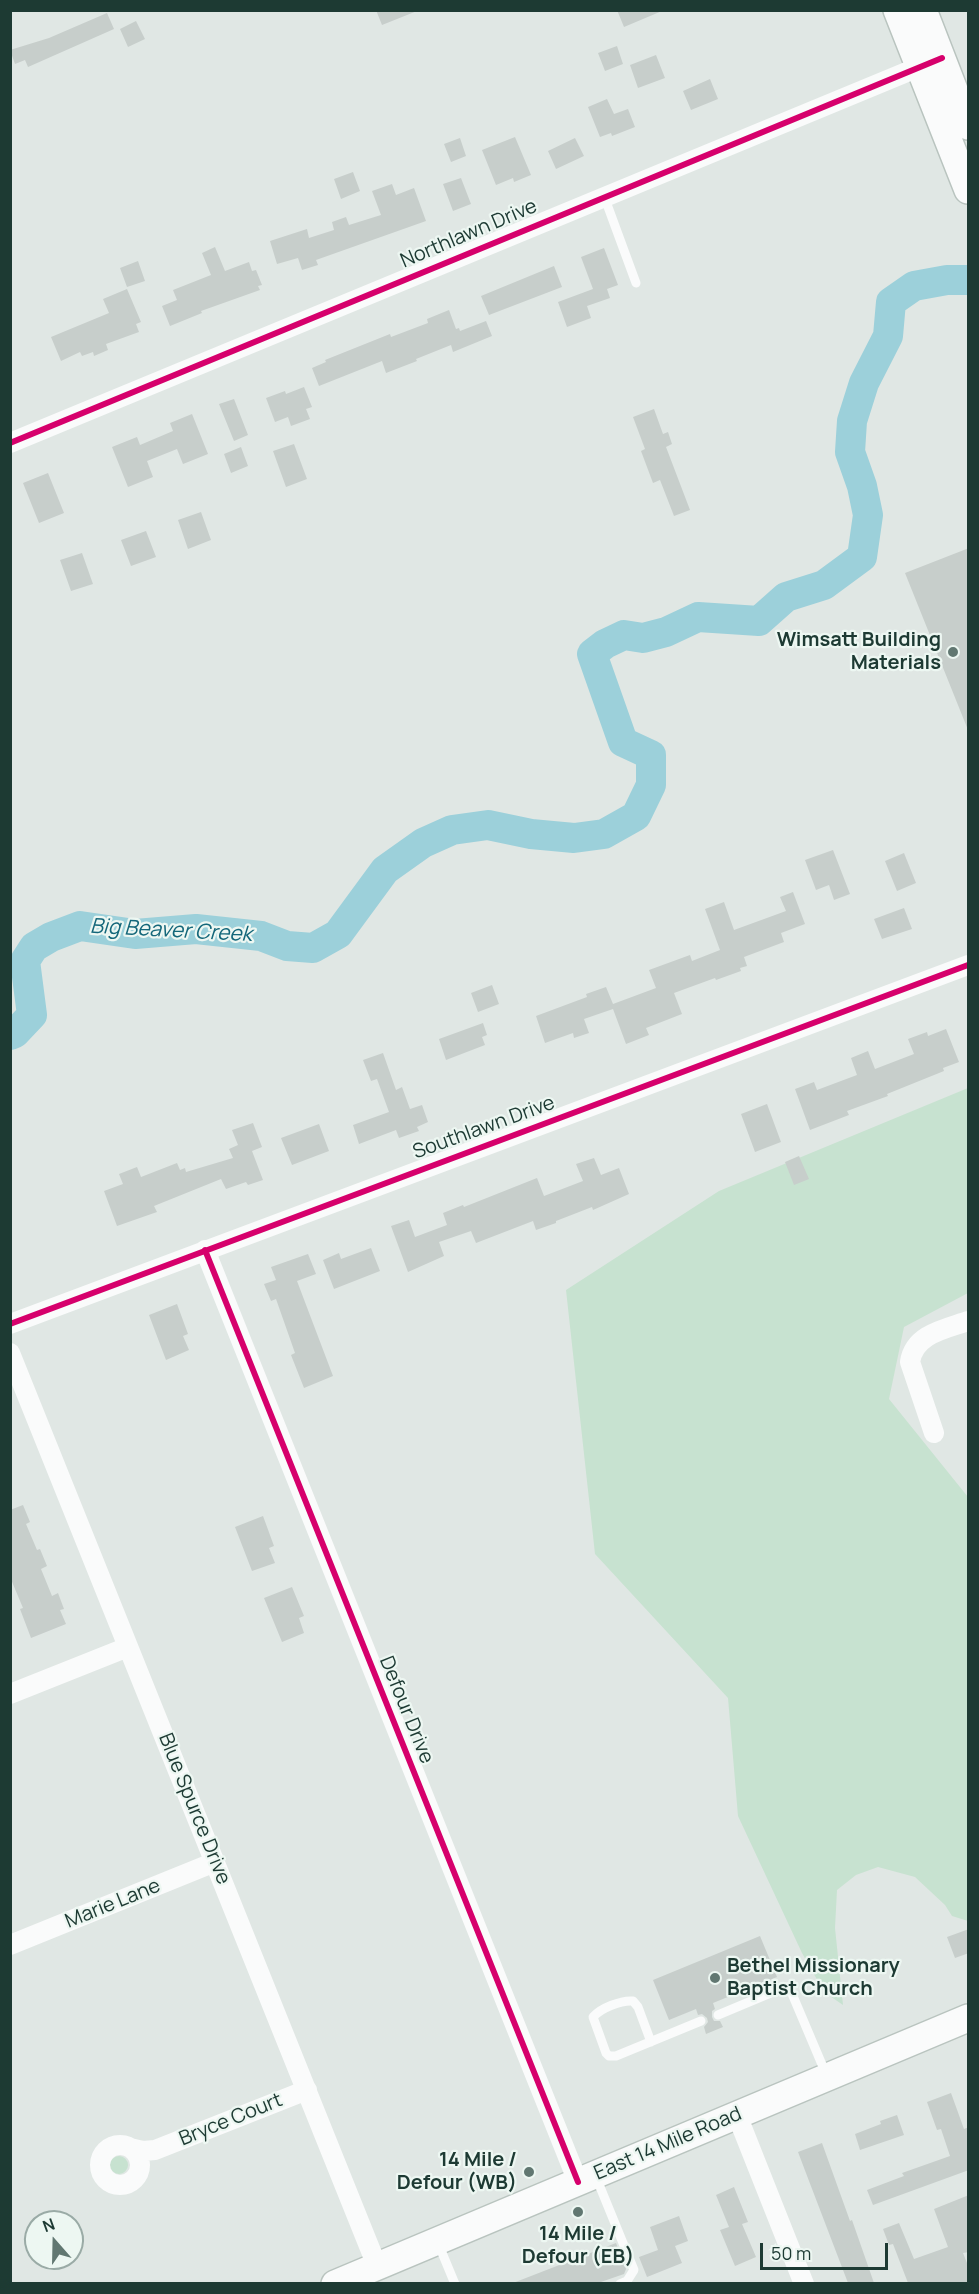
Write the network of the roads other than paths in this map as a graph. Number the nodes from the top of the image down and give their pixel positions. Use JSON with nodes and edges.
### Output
{"nodes":[{"id":1,"x":897,"y":10,"type":"edge"},
{"id":2,"x":922,"y":10,"type":"edge"},
{"id":3,"x":930,"y":62,"type":"junction"},
{"id":4,"x":969,"y":126,"type":"edge"},
{"id":5,"x":969,"y":190,"type":"edge"},
{"id":6,"x":604,"y":196,"type":"junction"},
{"id":7,"x":636,"y":283,"type":"dead end"},
{"id":8,"x":10,"y":443,"type":"edge"},
{"id":9,"x":969,"y":965,"type":"edge"},
{"id":10,"x":205,"y":1250,"type":"junction"},
{"id":11,"x":969,"y":1321,"type":"edge"},
{"id":12,"x":10,"y":1323,"type":"edge"},
{"id":13,"x":10,"y":1353,"type":"edge"},
{"id":14,"x":934,"y":1433,"type":"dead end"},
{"id":15,"x":128,"y":1647,"type":"junction"},
{"id":16,"x":10,"y":1694,"type":"edge"},
{"id":17,"x":215,"y":1862,"type":"junction"},
{"id":18,"x":10,"y":1945,"type":"edge"},
{"id":19,"x":718,"y":2015,"type":"dead end"},
{"id":20,"x":969,"y":2018,"type":"edge"},
{"id":21,"x":701,"y":2021,"type":"dead end"},
{"id":22,"x":651,"y":2042,"type":"junction"},
{"id":23,"x":827,"y":2077,"type":"junction"},
{"id":24,"x":307,"y":2090,"type":"junction"},
{"id":25,"x":736,"y":2115,"type":"junction"},
{"id":26,"x":130,"y":2148,"type":"junction"},
{"id":27,"x":155,"y":2150,"type":"junction"},
{"id":28,"x":139,"y":2170,"type":"junction"},
{"id":29,"x":586,"y":2178,"type":"junction"},
{"id":30,"x":437,"y":2241,"type":"junction"},
{"id":31,"x":377,"y":2266,"type":"junction"},
{"id":32,"x":343,"y":2282,"type":"edge"},
{"id":33,"x":454,"y":2283,"type":"edge"},
{"id":34,"x":620,"y":2283,"type":"edge"},
{"id":35,"x":804,"y":2283,"type":"edge"}],
"edges":[{"from":1,"to":3,"type":"main road"},
{"from":2,"to":3,"type":"main road"},
{"from":3,"to":4,"type":"main road"},
{"from":3,"to":5,"type":"main road"},
{"from":3,"to":6,"type":"street","name":"Northlawn Drive"},
{"from":6,"to":7,"type":"lane"},
{"from":6,"to":8,"type":"street","name":"Northlawn Drive"},
{"from":9,"to":10,"type":"street","name":"Southlawn Drive"},
{"from":10,"to":12,"type":"street","name":"Southlawn Drive"},
{"from":10,"to":29,"type":"street","name":"Defour Drive"},
{"from":11,"to":14,"type":"street"},
{"from":13,"to":15,"type":"street","name":"Blue Spurce Drive"},
{"from":15,"to":16,"type":"street"},
{"from":15,"to":17,"type":"street","name":"Blue Spurce Drive"},
{"from":17,"to":18,"type":"street","name":"Marie Lane"},
{"from":17,"to":24,"type":"street","name":"Blue Spurce Drive"},
{"from":19,"to":23,"type":"lane"},
{"from":20,"to":23,"type":"main road","name":"East 14 Mile Road"},
{"from":21,"to":22,"type":"lane"},
{"from":22,"to":22,"type":"lane"},
{"from":23,"to":25,"type":"main road","name":"East 14 Mile Road"},
{"from":24,"to":27,"type":"street","name":"Bryce Court"},
{"from":24,"to":31,"type":"street","name":"Blue Spurce Drive"},
{"from":25,"to":29,"type":"main road","name":"East 14 Mile Road"},
{"from":25,"to":35,"type":"street"},
{"from":26,"to":27,"type":"street","name":"Bryce Court"},
{"from":26,"to":28,"type":"street"},
{"from":26,"to":28,"type":"street","name":"Bryce Court"},
{"from":27,"to":28,"type":"street","name":"Bryce Court"},
{"from":29,"to":30,"type":"main road","name":"East 14 Mile Road"},
{"from":29,"to":34,"type":"lane"},
{"from":30,"to":31,"type":"main road","name":"East 14 Mile Road"},
{"from":30,"to":33,"type":"lane"},
{"from":31,"to":32,"type":"main road","name":"East 14 Mile Road"}]}
